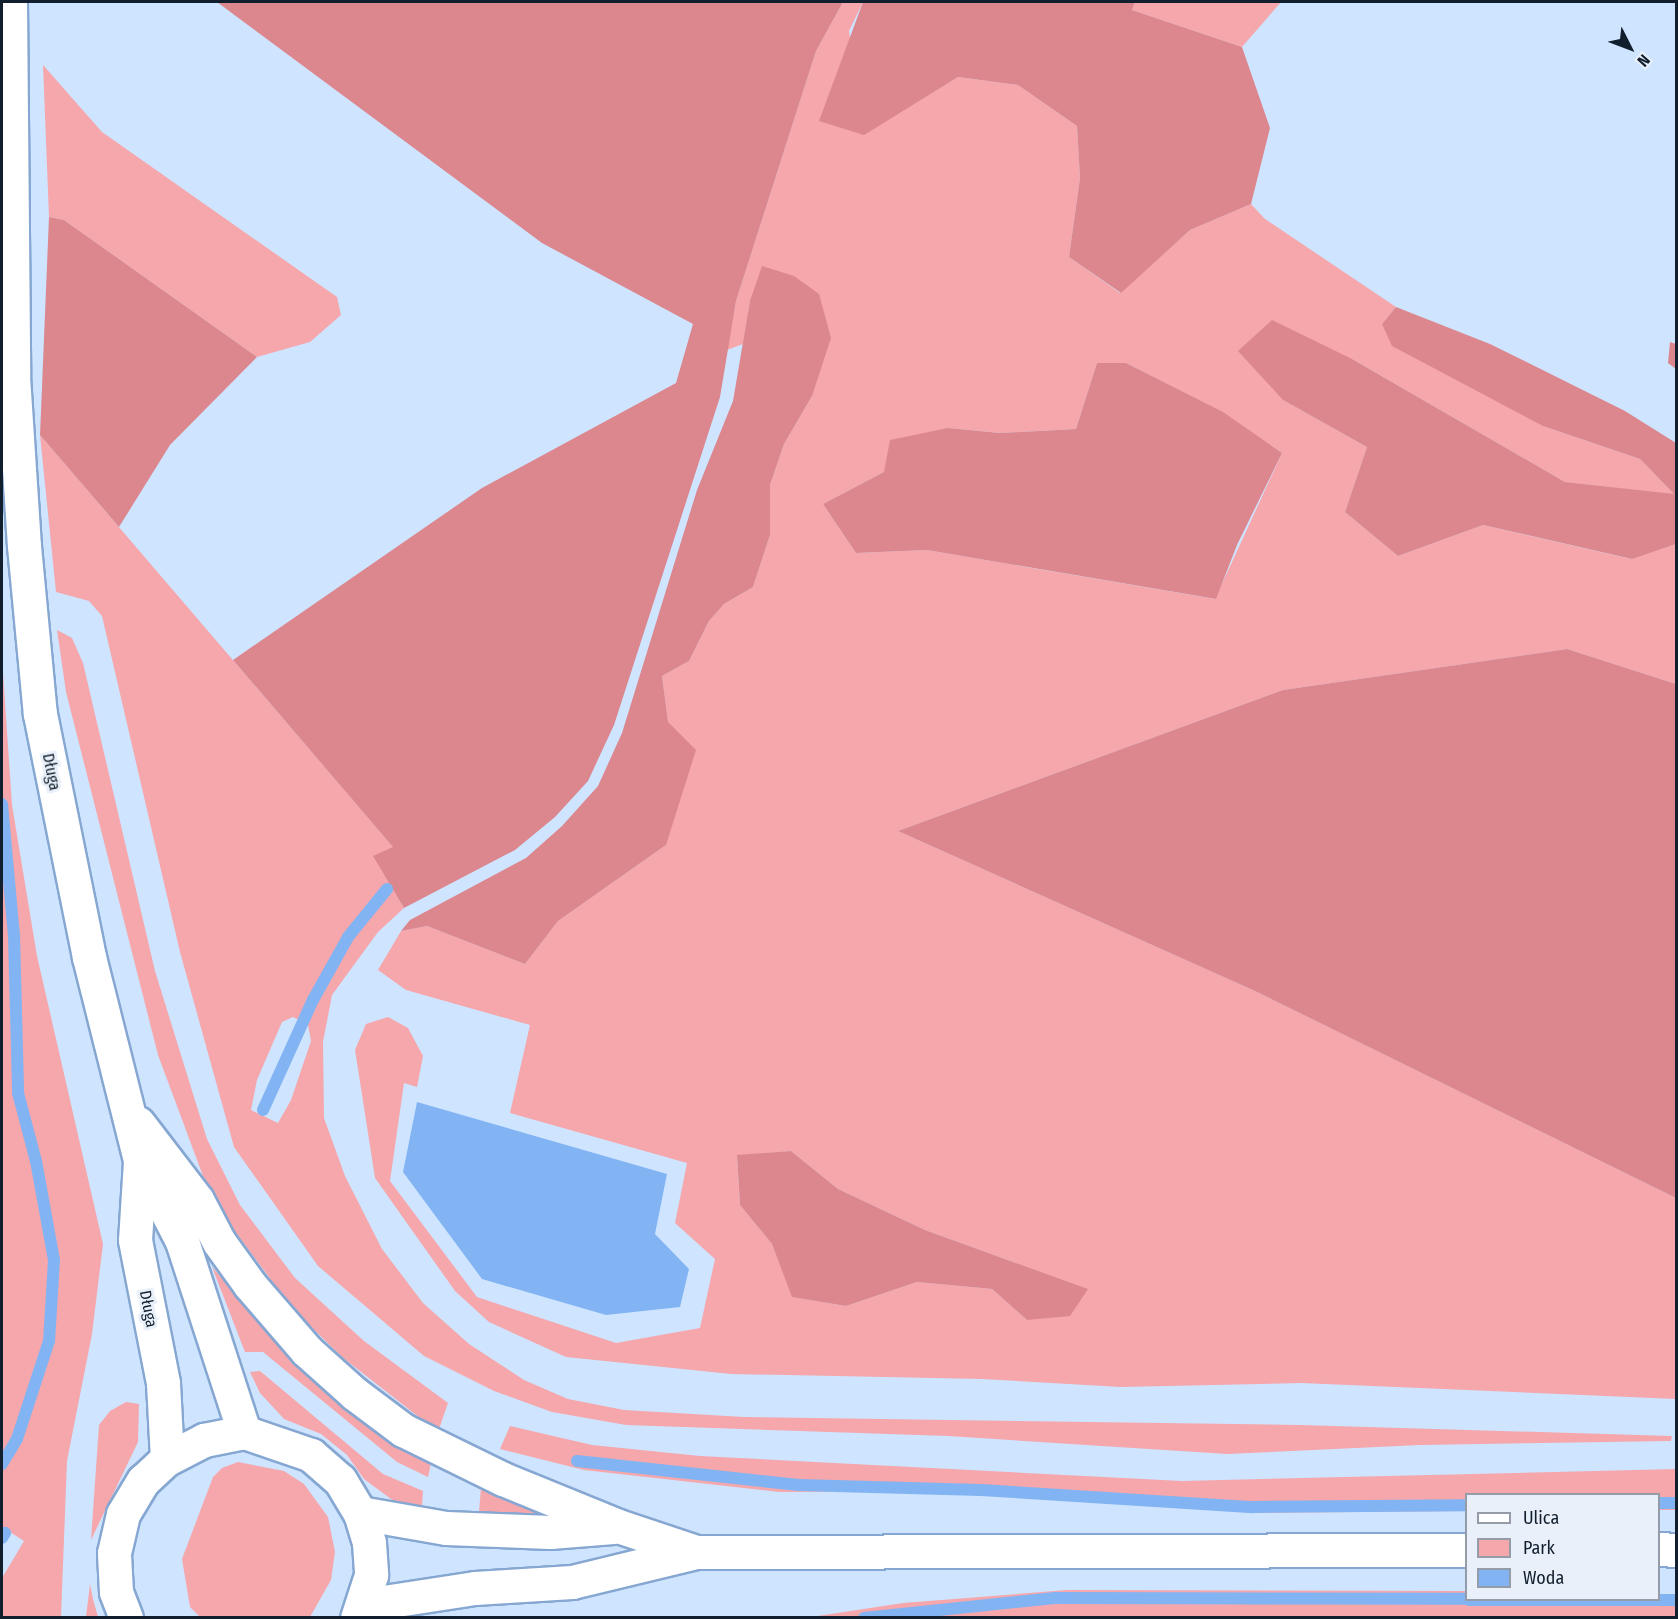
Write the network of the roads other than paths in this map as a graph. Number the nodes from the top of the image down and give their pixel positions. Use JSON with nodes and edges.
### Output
{"nodes":[{"id":1,"x":10,"y":2,"type":"edge"},
{"id":2,"x":128,"y":1110,"type":"junction"},
{"id":3,"x":140,"y":1160,"type":"junction"},
{"id":4,"x":244,"y":1432,"type":"junction"},
{"id":5,"x":166,"y":1459,"type":"junction"},
{"id":6,"x":360,"y":1513,"type":"junction"},
{"id":7,"x":618,"y":1526,"type":"junction"},
{"id":8,"x":1660,"y":1549,"type":"edge"},
{"id":9,"x":1465,"y":1550,"type":"edge"},
{"id":10,"x":1677,"y":1550,"type":"edge"},
{"id":11,"x":696,"y":1552,"type":"junction"},
{"id":12,"x":361,"y":1611,"type":"edge"},
{"id":13,"x":126,"y":1617,"type":"edge"}],
"edges":[{"from":1,"to":2,"type":"main road","name":"Długa"},
{"from":2,"to":3,"type":"main road","name":"Długa"},
{"from":2,"to":7,"type":"main road"},
{"from":3,"to":4,"type":"main road","name":"Długa"},
{"from":3,"to":5,"type":"main road","name":"Długa"},
{"from":4,"to":5,"type":"main road"},
{"from":4,"to":6,"type":"main road"},
{"from":5,"to":13,"type":"main road"},
{"from":6,"to":7,"type":"main road"},
{"from":6,"to":12,"type":"main road"},
{"from":7,"to":11,"type":"main road"},
{"from":8,"to":10,"type":"main road"},
{"from":9,"to":11,"type":"main road"},
{"from":11,"to":12,"type":"main road"}]}
